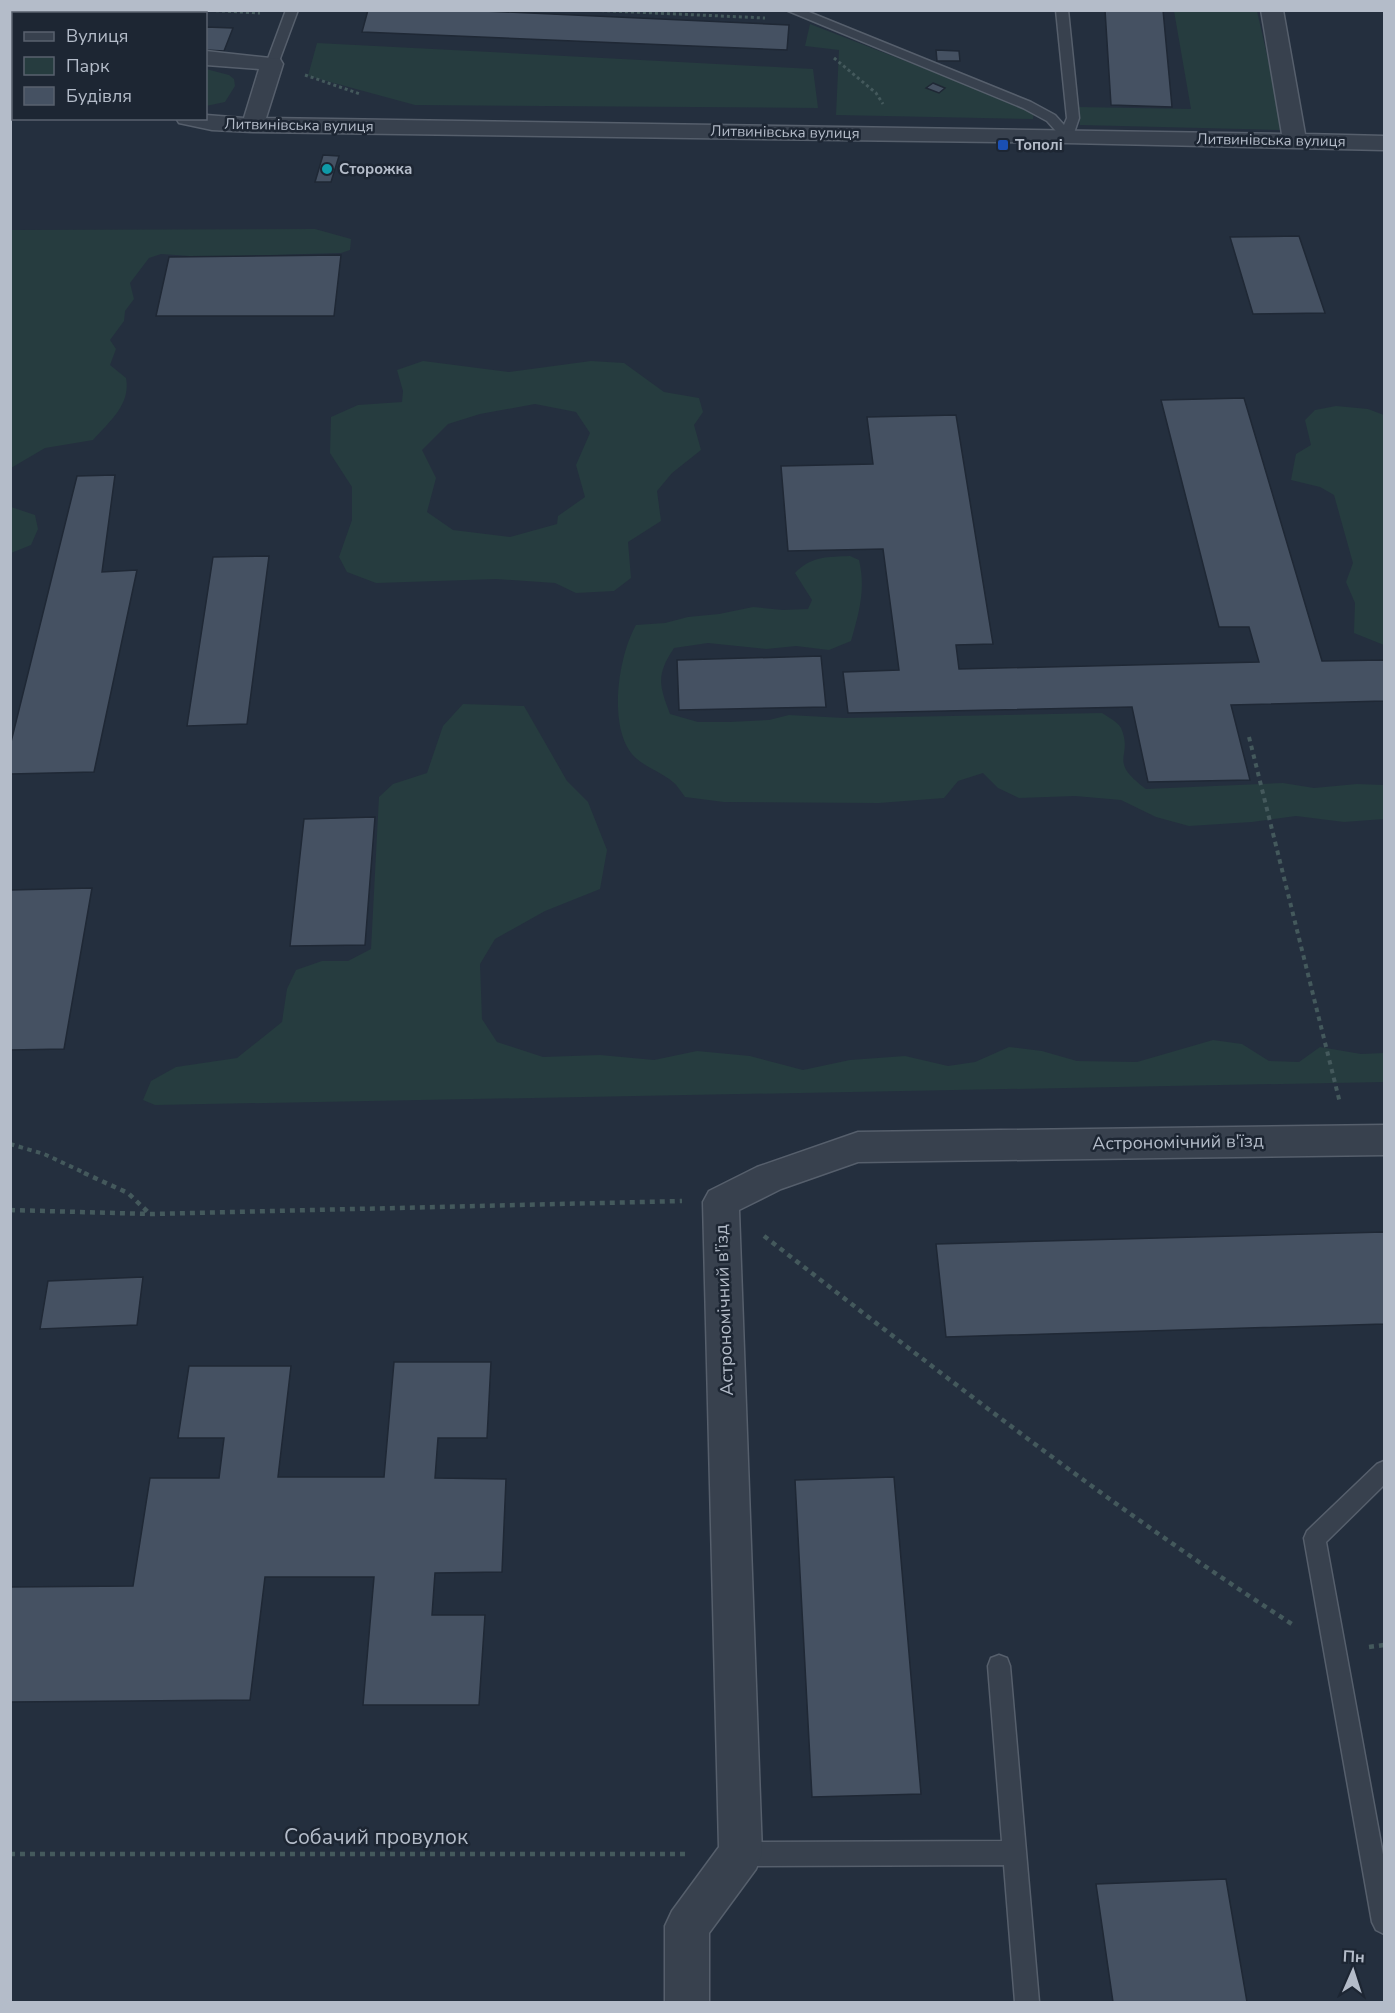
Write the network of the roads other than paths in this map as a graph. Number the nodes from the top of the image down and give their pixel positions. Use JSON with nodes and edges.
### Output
{"nodes":[{"id":1,"x":792,"y":10,"type":"edge"},
{"id":2,"x":1062,"y":10,"type":"edge"},
{"id":3,"x":1272,"y":10,"type":"edge"},
{"id":4,"x":291,"y":12,"type":"edge"},
{"id":5,"x":207,"y":58,"type":"edge"},
{"id":6,"x":272,"y":64,"type":"junction"},
{"id":7,"x":197,"y":120,"type":"edge"},
{"id":8,"x":253,"y":125,"type":"junction"},
{"id":9,"x":1067,"y":136,"type":"junction"},
{"id":10,"x":1295,"y":141,"type":"junction"},
{"id":11,"x":1384,"y":143,"type":"edge"},
{"id":12,"x":1367,"y":1140,"type":"edge"},
{"id":13,"x":1384,"y":1471,"type":"edge"},
{"id":14,"x":999,"y":1666,"type":"dead end"},
{"id":15,"x":1013,"y":1853,"type":"junction"},
{"id":16,"x":741,"y":1854,"type":"junction"},
{"id":17,"x":1384,"y":1922,"type":"edge"},
{"id":18,"x":687,"y":2002,"type":"edge"},
{"id":19,"x":1027,"y":2002,"type":"edge"}],
"edges":[{"from":1,"to":9,"type":"lane"},
{"from":2,"to":9,"type":"lane"},
{"from":3,"to":10,"type":"street"},
{"from":4,"to":6,"type":"lane"},
{"from":5,"to":6,"type":"street"},
{"from":6,"to":8,"type":"street"},
{"from":7,"to":8,"type":"street","name":"Литвинівська вулиця"},
{"from":8,"to":9,"type":"street","name":"Литвинівська вулиця"},
{"from":9,"to":10,"type":"street","name":"Литвинівська вулиця"},
{"from":10,"to":11,"type":"street","name":"Литвинівська вулиця"},
{"from":12,"to":16,"type":"street","name":"Астрономічний в'їзд"},
{"from":13,"to":17,"type":"lane"},
{"from":14,"to":15,"type":"lane"},
{"from":15,"to":16,"type":"lane"},
{"from":15,"to":19,"type":"lane"},
{"from":16,"to":18,"type":"street"}]}
